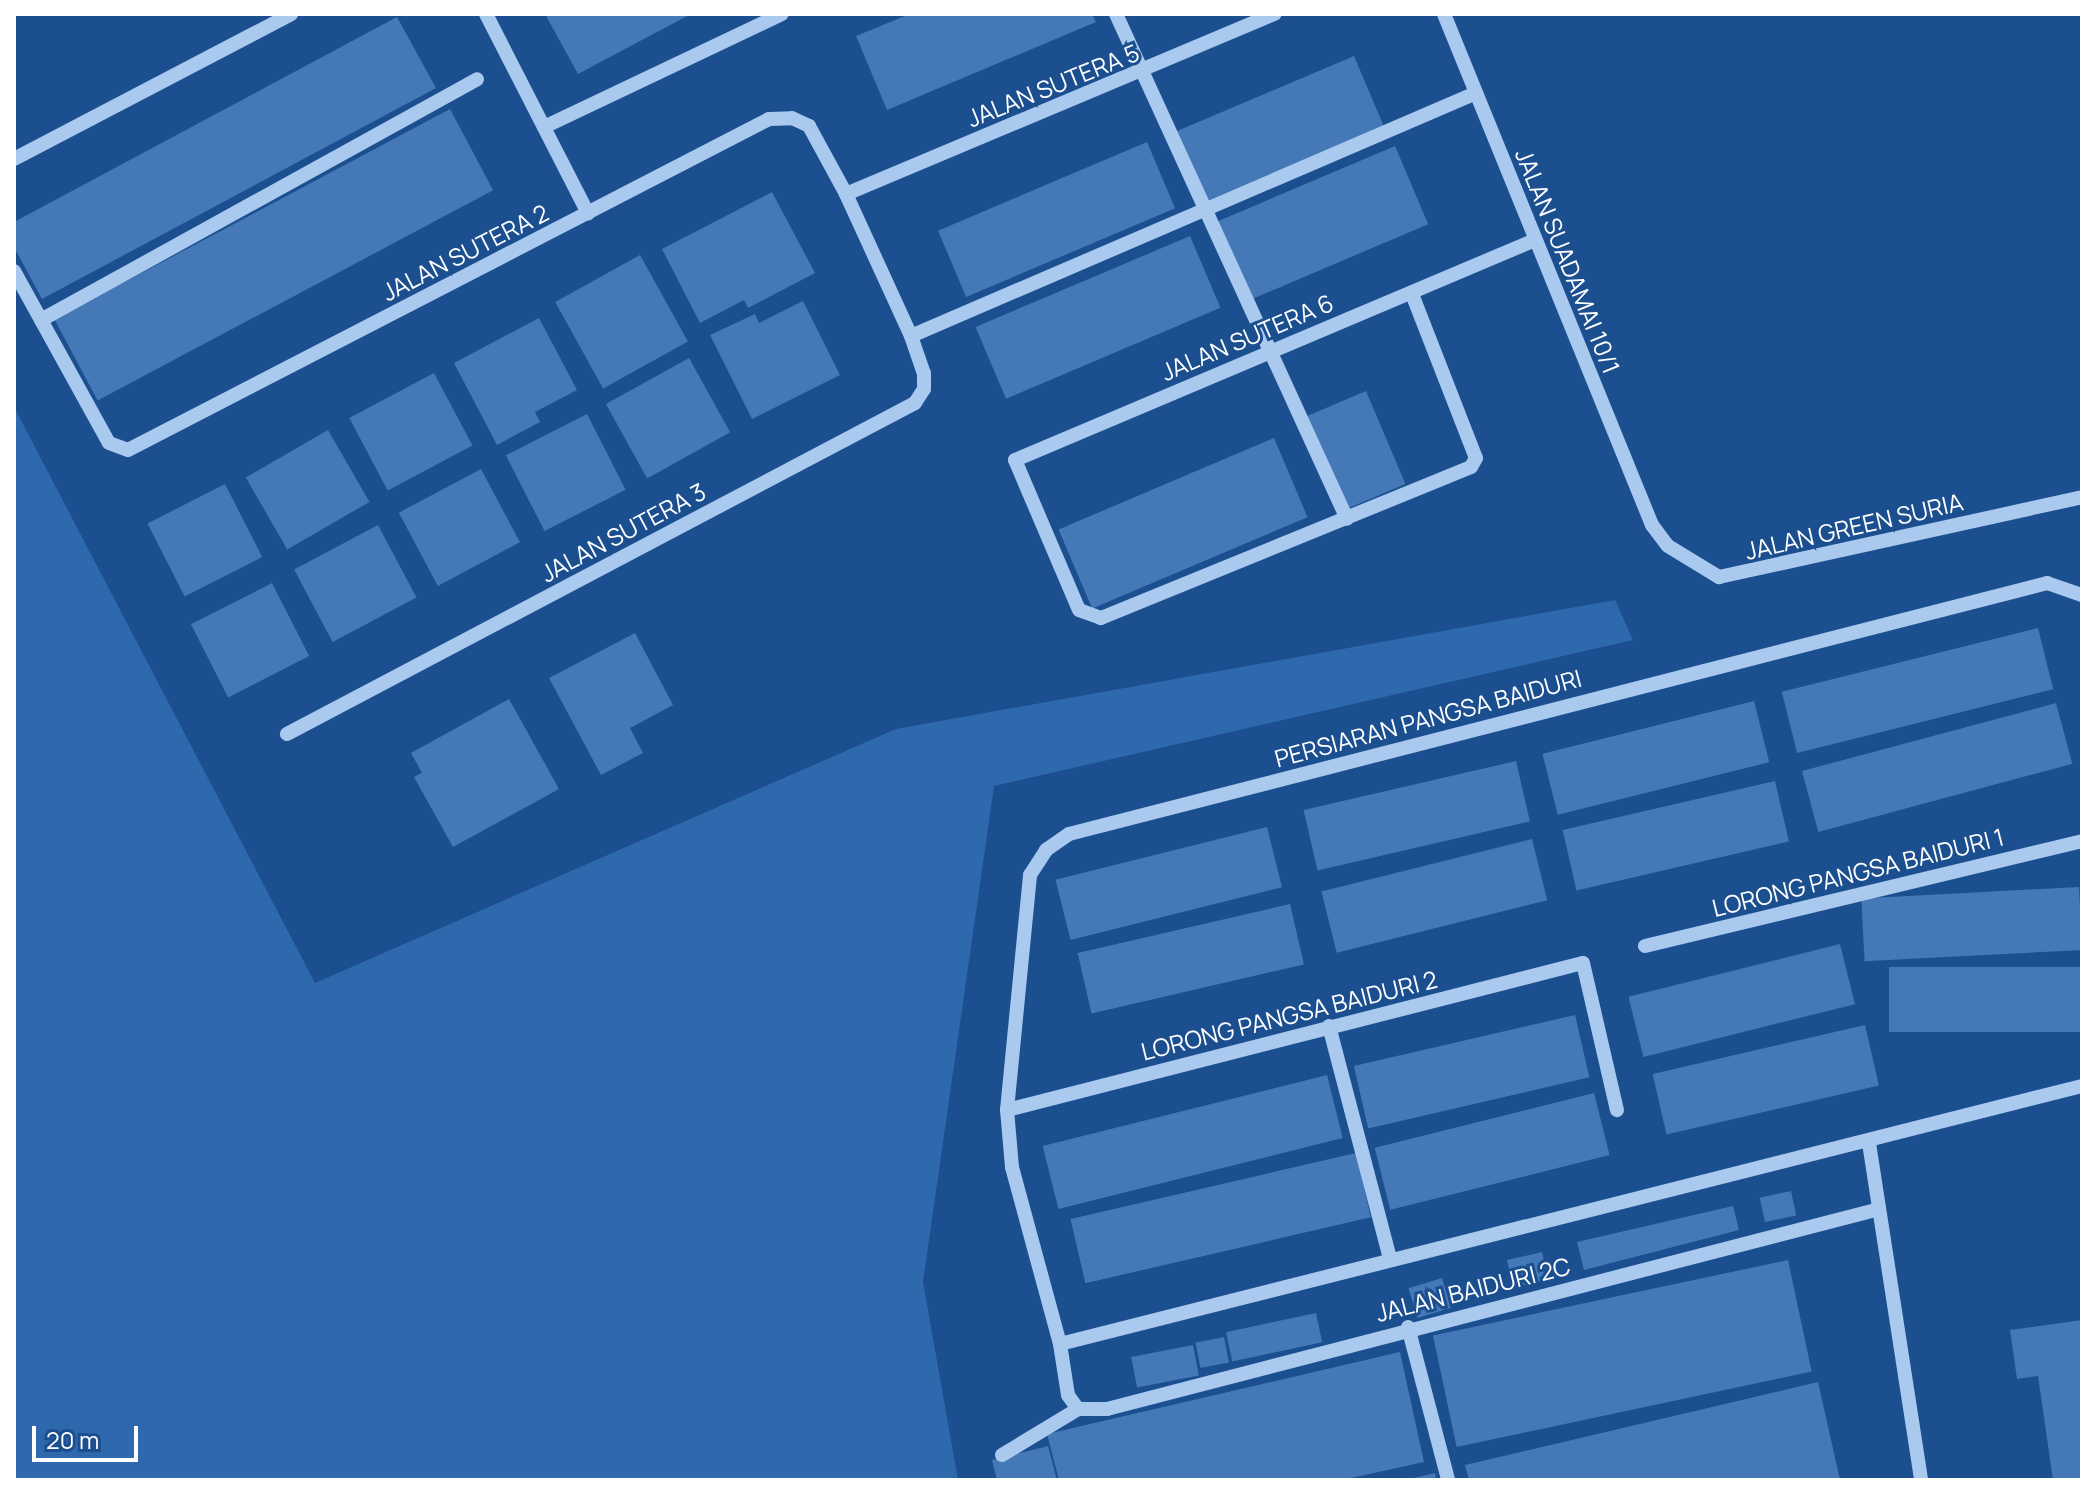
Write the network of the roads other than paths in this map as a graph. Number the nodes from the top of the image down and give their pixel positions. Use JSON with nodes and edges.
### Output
{"nodes":[{"id":1,"x":291,"y":14,"type":"edge"},
{"id":2,"x":486,"y":14,"type":"edge"},
{"id":3,"x":782,"y":14,"type":"edge"},
{"id":4,"x":1116,"y":14,"type":"edge"},
{"id":5,"x":1275,"y":14,"type":"edge"},
{"id":6,"x":1444,"y":14,"type":"edge"},
{"id":7,"x":1141,"y":72,"type":"junction"},
{"id":8,"x":477,"y":79,"type":"dead end"},
{"id":9,"x":1476,"y":93,"type":"junction"},
{"id":10,"x":544,"y":127,"type":"junction"},
{"id":11,"x":14,"y":159,"type":"edge"},
{"id":12,"x":846,"y":194,"type":"junction"},
{"id":13,"x":1206,"y":209,"type":"junction"},
{"id":14,"x":588,"y":213,"type":"junction"},
{"id":15,"x":1535,"y":240,"type":"junction"},
{"id":16,"x":14,"y":271,"type":"edge"},
{"id":17,"x":1412,"y":294,"type":"junction"},
{"id":18,"x":41,"y":320,"type":"junction"},
{"id":19,"x":911,"y":336,"type":"junction"},
{"id":20,"x":1272,"y":349,"type":"junction"},
{"id":21,"x":2082,"y":497,"type":"edge"},
{"id":22,"x":1347,"y":519,"type":"junction"},
{"id":23,"x":1652,"y":525,"type":"joint"},
{"id":24,"x":2082,"y":595,"type":"edge"},
{"id":25,"x":287,"y":734,"type":"dead end"},
{"id":26,"x":2082,"y":841,"type":"edge"},
{"id":27,"x":1645,"y":946,"type":"dead end"},
{"id":28,"x":1329,"y":1026,"type":"junction"},
{"id":29,"x":2082,"y":1086,"type":"edge"},
{"id":30,"x":1007,"y":1110,"type":"junction"},
{"id":31,"x":1617,"y":1110,"type":"dead end"},
{"id":32,"x":1869,"y":1143,"type":"junction"},
{"id":33,"x":1879,"y":1209,"type":"junction"},
{"id":34,"x":1390,"y":1258,"type":"junction"},
{"id":35,"x":1408,"y":1327,"type":"junction"},
{"id":36,"x":1060,"y":1344,"type":"junction"},
{"id":37,"x":1078,"y":1409,"type":"junction"},
{"id":38,"x":1002,"y":1455,"type":"dead end"},
{"id":39,"x":1448,"y":1480,"type":"edge"},
{"id":40,"x":1921,"y":1480,"type":"edge"}],
"edges":[{"from":1,"to":11,"type":"street"},
{"from":2,"to":10,"type":"street"},
{"from":3,"to":10,"type":"street"},
{"from":4,"to":7,"type":"street"},
{"from":5,"to":7,"type":"street","name":"JALAN SUTERA 5"},
{"from":6,"to":9,"type":"street","name":"JALAN SUADAMAI 10/1"},
{"from":7,"to":12,"type":"street","name":"JALAN SUTERA 5"},
{"from":7,"to":13,"type":"street"},
{"from":8,"to":18,"type":"street"},
{"from":9,"to":13,"type":"street"},
{"from":9,"to":15,"type":"street","name":"JALAN SUADAMAI 10/1"},
{"from":10,"to":14,"type":"street"},
{"from":12,"to":14,"type":"street","name":"JALAN SUTERA 2"},
{"from":12,"to":19,"type":"street","name":"JALAN SUTERA 2"},
{"from":13,"to":19,"type":"street"},
{"from":13,"to":20,"type":"street"},
{"from":14,"to":18,"type":"street","name":"JALAN SUTERA 2"},
{"from":15,"to":17,"type":"street","name":"JALAN SUTERA 6"},
{"from":15,"to":23,"type":"street","name":"JALAN SUADAMAI 10/1"},
{"from":16,"to":18,"type":"street","name":"JALAN SUTERA 2"},
{"from":17,"to":20,"type":"street","name":"JALAN SUTERA 6"},
{"from":17,"to":22,"type":"street"},
{"from":19,"to":25,"type":"street","name":"JALAN SUTERA 3"},
{"from":20,"to":22,"type":"street"},
{"from":20,"to":22,"type":"street","name":"JALAN SUTERA 6"},
{"from":21,"to":23,"type":"street","name":"JALAN GREEN SURIA"},
{"from":24,"to":30,"type":"street","name":"PERSIARAN PANGSA BAIDURI"},
{"from":26,"to":27,"type":"street","name":"LORONG PANGSA BAIDURI 1"},
{"from":28,"to":30,"type":"street","name":"LORONG PANGSA BAIDURI 2"},
{"from":28,"to":31,"type":"street","name":"LORONG PANGSA BAIDURI 2"},
{"from":28,"to":34,"type":"street"},
{"from":29,"to":32,"type":"street"},
{"from":30,"to":36,"type":"street","name":"PERSIARAN PANGSA BAIDURI"},
{"from":32,"to":33,"type":"street"},
{"from":32,"to":34,"type":"street"},
{"from":33,"to":35,"type":"street","name":"JALAN BAIDURI 2C"},
{"from":33,"to":40,"type":"street"},
{"from":34,"to":36,"type":"street"},
{"from":35,"to":37,"type":"street","name":"JALAN BAIDURI 2C"},
{"from":35,"to":39,"type":"street"},
{"from":36,"to":37,"type":"street","name":"PERSIARAN PANGSA BAIDURI"},
{"from":37,"to":38,"type":"street"}]}
